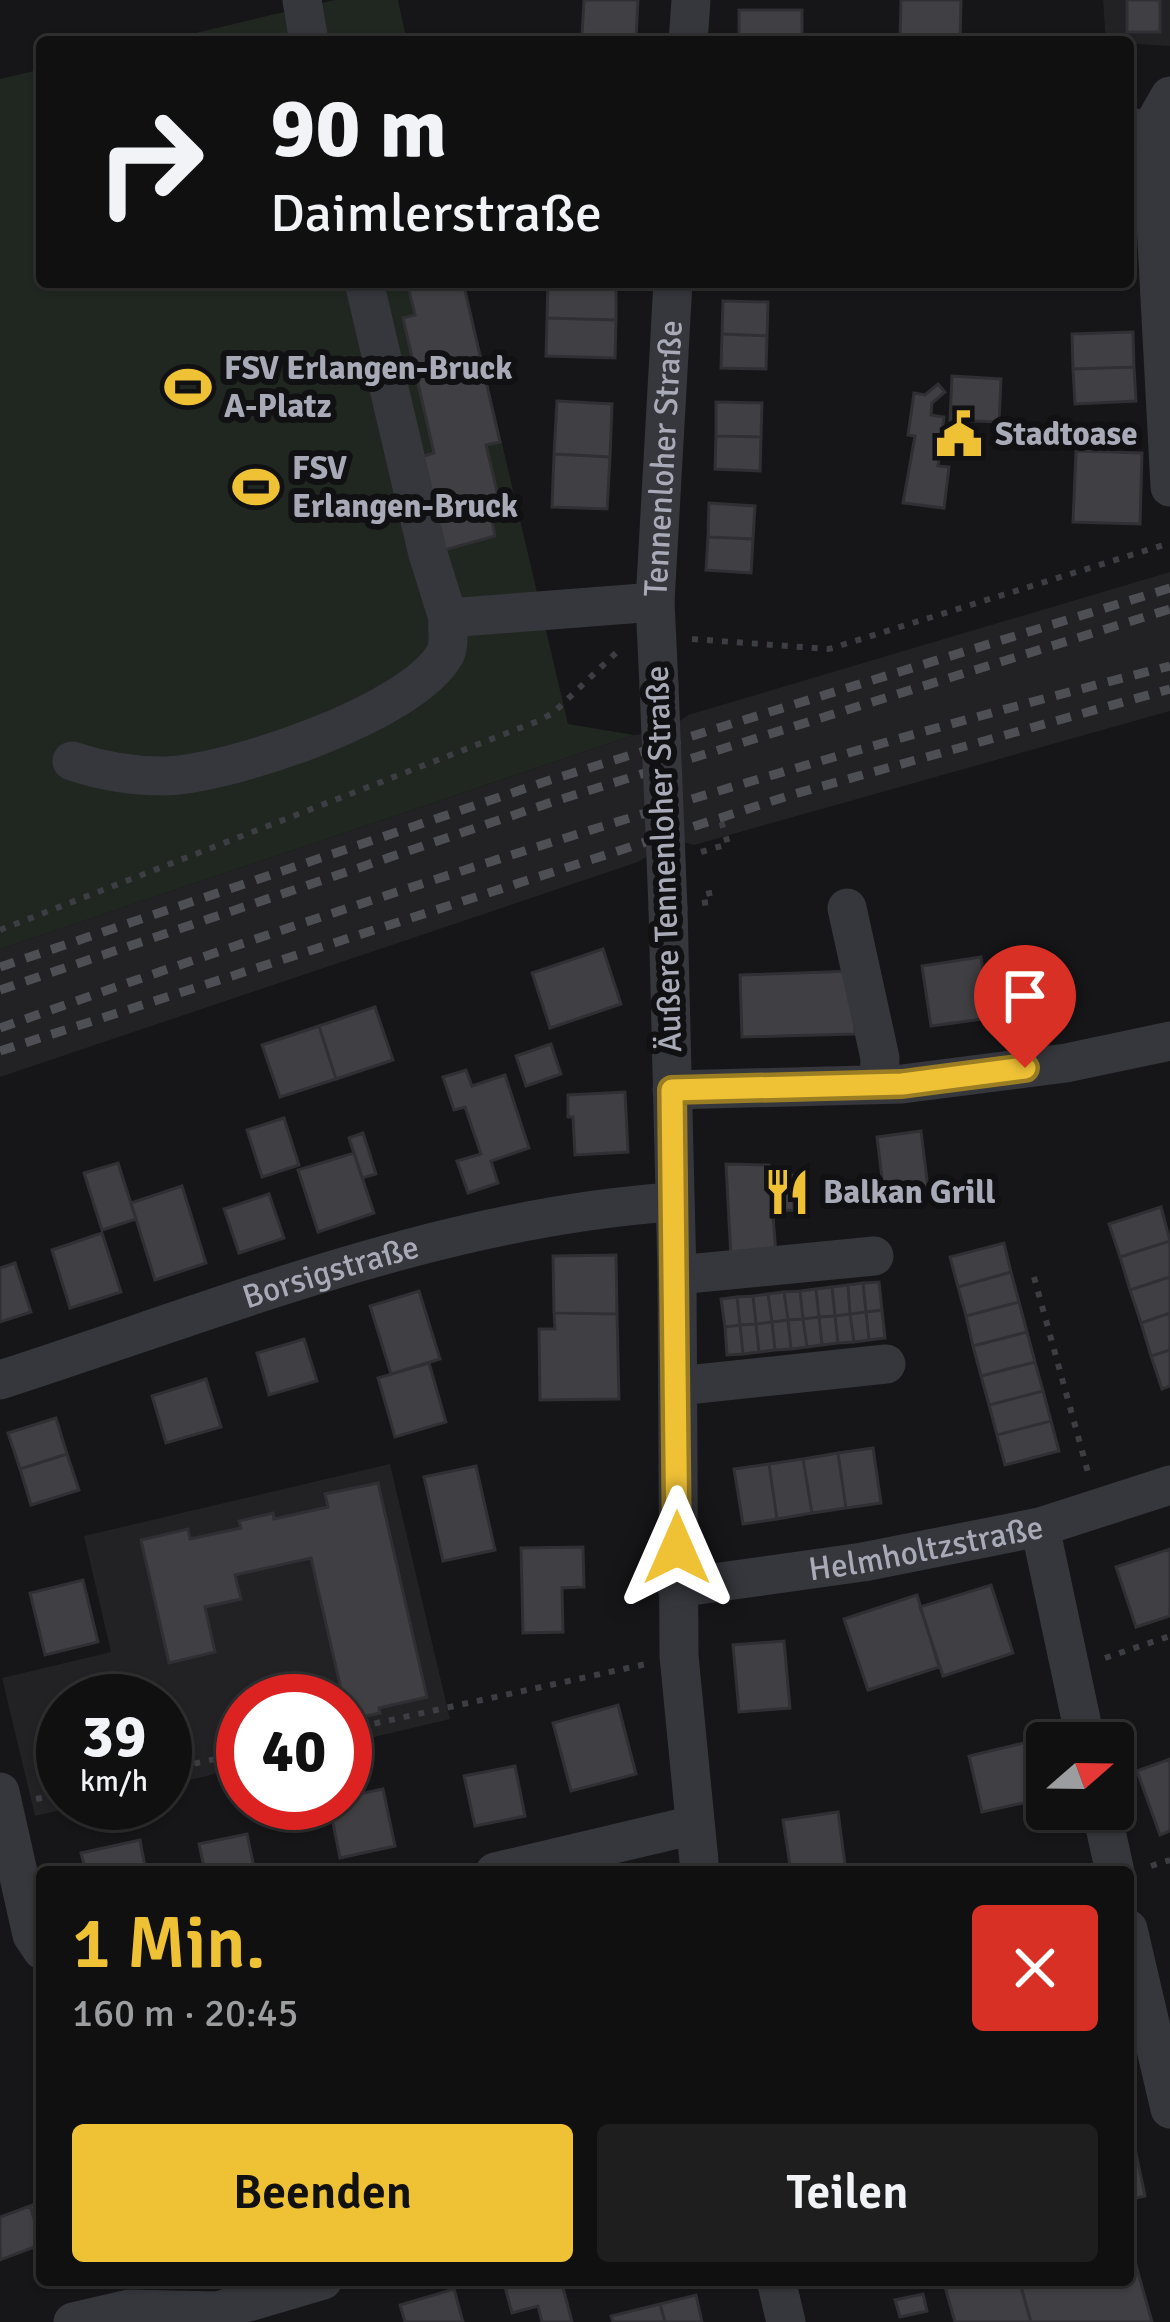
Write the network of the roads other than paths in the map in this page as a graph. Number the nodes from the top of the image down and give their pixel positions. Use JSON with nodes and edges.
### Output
{"nodes":[{"id":1,"x":302,"y":0,"type":"edge"},
{"id":2,"x":691,"y":0,"type":"edge"},
{"id":3,"x":308,"y":36,"type":"edge"},
{"id":4,"x":688,"y":36,"type":"edge"},
{"id":5,"x":1154,"y":133,"type":"edge"},
{"id":6,"x":365,"y":288,"type":"edge"},
{"id":7,"x":673,"y":288,"type":"edge"},
{"id":8,"x":1170,"y":487,"type":"edge"},
{"id":9,"x":448,"y":618,"type":"junction"},
{"id":10,"x":656,"y":619,"type":"junction"},
{"id":11,"x":72,"y":761,"type":"dead end"},
{"id":12,"x":847,"y":908,"type":"dead end"},
{"id":13,"x":1170,"y":1041,"type":"edge"},
{"id":14,"x":879,"y":1084,"type":"junction"},
{"id":15,"x":672,"y":1090,"type":"junction"},
{"id":16,"x":672,"y":1202,"type":"junction"},
{"id":17,"x":874,"y":1256,"type":"dead end"},
{"id":18,"x":677,"y":1275,"type":"junction"},
{"id":19,"x":886,"y":1364,"type":"dead end"},
{"id":20,"x":0,"y":1380,"type":"edge"},
{"id":21,"x":678,"y":1386,"type":"junction"},
{"id":22,"x":1170,"y":1485,"type":"edge"},
{"id":23,"x":1040,"y":1527,"type":"junction"},
{"id":24,"x":677,"y":1588,"type":"junction"},
{"id":25,"x":1081,"y":1722,"type":"edge"},
{"id":26,"x":0,"y":1792,"type":"edge"},
{"id":27,"x":694,"y":1825,"type":"junction"},
{"id":28,"x":1106,"y":1830,"type":"edge"},
{"id":29,"x":520,"y":1866,"type":"edge"},
{"id":30,"x":699,"y":1866,"type":"edge"},
{"id":31,"x":1114,"y":1866,"type":"edge"},
{"id":32,"x":36,"y":1940,"type":"edge"},
{"id":33,"x":1134,"y":1955,"type":"edge"},
{"id":34,"x":1170,"y":2109,"type":"edge"},
{"id":35,"x":303,"y":2286,"type":"edge"},
{"id":36,"x":777,"y":2286,"type":"edge"},
{"id":37,"x":152,"y":2316,"type":"edge"},
{"id":38,"x":74,"y":2322,"type":"edge"},
{"id":39,"x":785,"y":2322,"type":"edge"}],
"edges":[{"from":1,"to":3,"type":"street"},
{"from":2,"to":4,"type":"street"},
{"from":5,"to":8,"type":"street"},
{"from":6,"to":9,"type":"street"},
{"from":7,"to":10,"type":"street","name":"Tennenloher Straße"},
{"from":9,"to":10,"type":"street"},
{"from":9,"to":11,"type":"street"},
{"from":10,"to":15,"type":"street","name":"Äußere Tennenloher Straße","bridge":true},
{"from":12,"to":14,"type":"street"},
{"from":13,"to":14,"type":"street"},
{"from":14,"to":15,"type":"street"},
{"from":15,"to":16,"type":"street","name":"Äußere Tennenloher Straße"},
{"from":16,"to":18,"type":"street","name":"Äußere Tennenloher Straße"},
{"from":16,"to":20,"type":"street","name":"Borsigstraße"},
{"from":17,"to":18,"type":"street"},
{"from":18,"to":21,"type":"street","name":"Äußere Tennenloher Straße"},
{"from":19,"to":21,"type":"street"},
{"from":21,"to":24,"type":"street","name":"Äußere Tennenloher Straße"},
{"from":22,"to":23,"type":"street","name":"Helmholtzstraße"},
{"from":23,"to":24,"type":"street","name":"Helmholtzstraße"},
{"from":23,"to":25,"type":"street"},
{"from":24,"to":27,"type":"street","name":"Äußere Tennenloher Straße"},
{"from":26,"to":32,"type":"street"},
{"from":27,"to":29,"type":"street"},
{"from":27,"to":30,"type":"street","name":"Äußere Tennenloher Straße"},
{"from":28,"to":31,"type":"street"},
{"from":33,"to":34,"type":"street"},
{"from":35,"to":37,"type":"street"},
{"from":36,"to":39,"type":"street"},
{"from":37,"to":38,"type":"street"}]}
